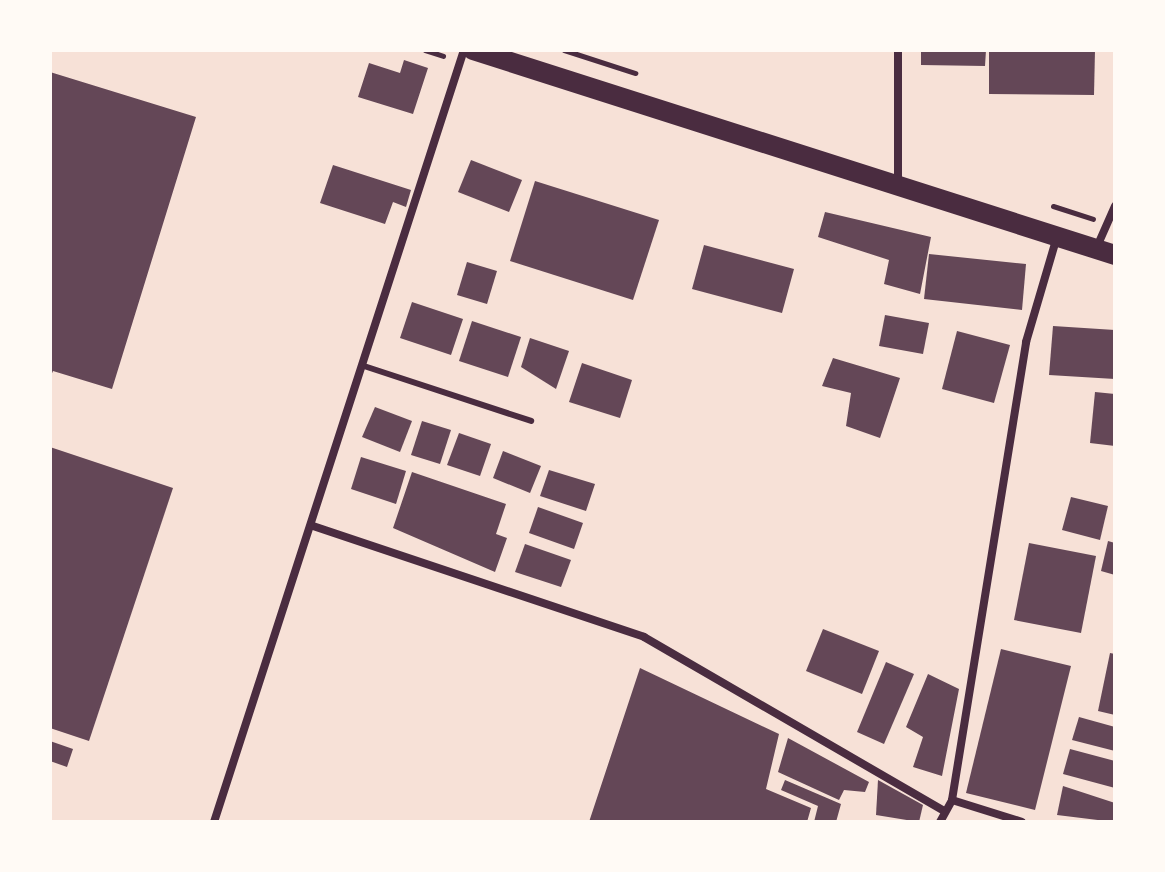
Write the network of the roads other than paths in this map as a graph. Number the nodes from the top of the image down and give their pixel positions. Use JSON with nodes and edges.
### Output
{"nodes":[{"id":1,"x":464,"y":50,"type":"edge"},
{"id":2,"x":473,"y":50,"type":"edge"},
{"id":3,"x":898,"y":50,"type":"edge"},
{"id":4,"x":898,"y":184,"type":"junction"},
{"id":5,"x":1115,"y":206,"type":"edge"},
{"id":6,"x":1057,"y":237,"type":"junction"},
{"id":7,"x":1105,"y":253,"type":"edge"},
{"id":8,"x":364,"y":366,"type":"junction"},
{"id":9,"x":531,"y":421,"type":"dead end"},
{"id":10,"x":313,"y":526,"type":"junction"},
{"id":11,"x":952,"y":800,"type":"junction"},
{"id":12,"x":944,"y":811,"type":"junction"},
{"id":13,"x":214,"y":822,"type":"edge"},
{"id":14,"x":940,"y":822,"type":"edge"},
{"id":15,"x":1022,"y":822,"type":"edge"}],
"edges":[{"from":1,"to":8,"type":"street"},
{"from":2,"to":4,"type":"main road"},
{"from":3,"to":4,"type":"street"},
{"from":4,"to":6,"type":"main road"},
{"from":5,"to":7,"type":"street"},
{"from":6,"to":7,"type":"main road"},
{"from":6,"to":11,"type":"street"},
{"from":8,"to":9,"type":"lane"},
{"from":8,"to":10,"type":"street"},
{"from":10,"to":12,"type":"street"},
{"from":10,"to":13,"type":"street"},
{"from":11,"to":12,"type":"street"},
{"from":11,"to":15,"type":"street"},
{"from":12,"to":14,"type":"street"}]}
